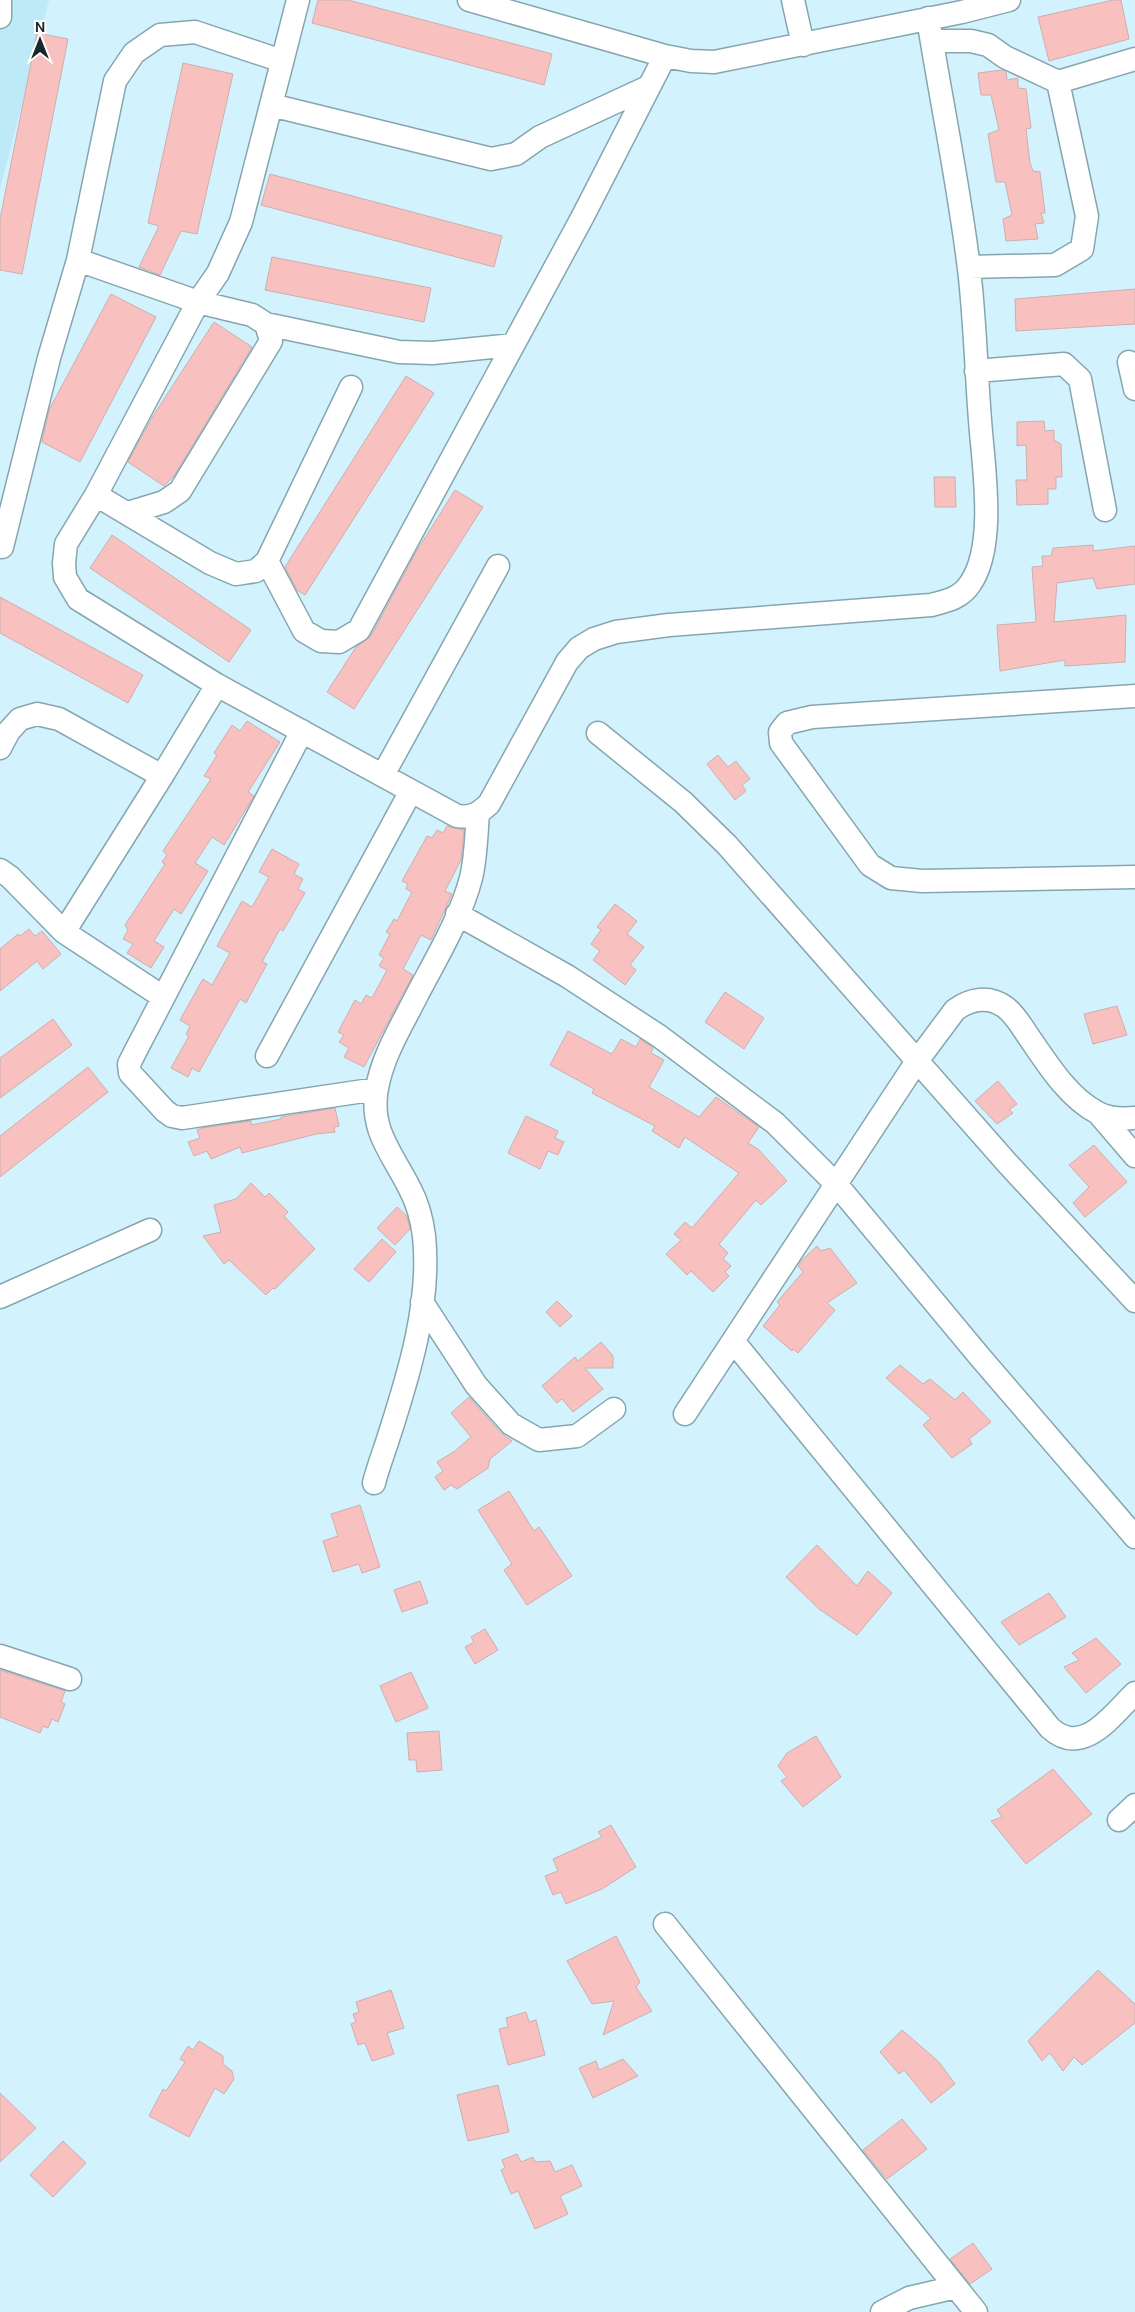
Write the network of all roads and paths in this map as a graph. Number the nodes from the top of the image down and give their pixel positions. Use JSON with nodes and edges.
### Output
{"nodes":[{"id":1,"x":0,"y":0,"type":"edge"},
{"id":2,"x":298,"y":0,"type":"edge"},
{"id":3,"x":469,"y":0,"type":"edge"},
{"id":4,"x":793,"y":0,"type":"edge"},
{"id":5,"x":1009,"y":0,"type":"edge"},
{"id":6,"x":0,"y":17,"type":"edge"},
{"id":7,"x":928,"y":18,"type":"junction"},
{"id":8,"x":932,"y":41,"type":"junction"},
{"id":9,"x":803,"y":44,"type":"junction"},
{"id":10,"x":665,"y":56,"type":"junction"},
{"id":11,"x":1135,"y":59,"type":"edge"},
{"id":12,"x":282,"y":61,"type":"junction"},
{"id":13,"x":1058,"y":82,"type":"junction"},
{"id":14,"x":648,"y":87,"type":"junction"},
{"id":15,"x":271,"y":105,"type":"junction"},
{"id":16,"x":78,"y":260,"type":"junction"},
{"id":17,"x":969,"y":267,"type":"junction"},
{"id":18,"x":198,"y":302,"type":"junction"},
{"id":19,"x":266,"y":324,"type":"junction"},
{"id":20,"x":512,"y":346,"type":"junction"},
{"id":21,"x":1129,"y":362,"type":"dead end"},
{"id":22,"x":976,"y":371,"type":"junction"},
{"id":23,"x":352,"y":387,"type":"dead end"},
{"id":24,"x":1135,"y":389,"type":"edge"},
{"id":25,"x":96,"y":495,"type":"junction"},
{"id":26,"x":1105,"y":510,"type":"dead end"},
{"id":27,"x":128,"y":514,"type":"junction"},
{"id":28,"x":2,"y":546,"type":"dead end"},
{"id":29,"x":268,"y":561,"type":"junction"},
{"id":30,"x":498,"y":566,"type":"dead end"},
{"id":31,"x":216,"y":685,"type":"junction"},
{"id":32,"x":1135,"y":696,"type":"edge"},
{"id":33,"x":302,"y":731,"type":"junction"},
{"id":34,"x":598,"y":733,"type":"dead end"},
{"id":35,"x":0,"y":748,"type":"edge"},
{"id":36,"x":383,"y":775,"type":"junction"},
{"id":37,"x":162,"y":776,"type":"junction"},
{"id":38,"x":411,"y":791,"type":"junction"},
{"id":39,"x":478,"y":814,"type":"junction"},
{"id":40,"x":0,"y":870,"type":"edge"},
{"id":41,"x":1135,"y":877,"type":"edge"},
{"id":42,"x":457,"y":914,"type":"junction"},
{"id":43,"x":64,"y":932,"type":"junction"},
{"id":44,"x":164,"y":997,"type":"junction"},
{"id":45,"x":267,"y":1056,"type":"dead end"},
{"id":46,"x":918,"y":1061,"type":"junction"},
{"id":47,"x":377,"y":1089,"type":"junction"},
{"id":48,"x":1100,"y":1114,"type":"junction"},
{"id":49,"x":1135,"y":1118,"type":"edge"},
{"id":50,"x":1135,"y":1156,"type":"edge"},
{"id":51,"x":837,"y":1185,"type":"junction"},
{"id":52,"x":150,"y":1230,"type":"dead end"},
{"id":53,"x":0,"y":1297,"type":"edge"},
{"id":54,"x":1135,"y":1301,"type":"edge"},
{"id":55,"x":422,"y":1302,"type":"junction"},
{"id":56,"x":733,"y":1341,"type":"junction"},
{"id":57,"x":614,"y":1409,"type":"dead end"},
{"id":58,"x":685,"y":1414,"type":"dead end"},
{"id":59,"x":374,"y":1483,"type":"dead end"},
{"id":60,"x":1135,"y":1537,"type":"edge"},
{"id":61,"x":0,"y":1656,"type":"edge"},
{"id":62,"x":70,"y":1679,"type":"dead end"},
{"id":63,"x":1135,"y":1693,"type":"edge"},
{"id":64,"x":665,"y":1924,"type":"dead end"},
{"id":65,"x":956,"y":2287,"type":"junction"},
{"id":66,"x":882,"y":2312,"type":"edge"},
{"id":67,"x":976,"y":2312,"type":"edge"}],
"edges":[{"from":1,"to":6,"type":"street"},
{"from":2,"to":12,"type":"street"},
{"from":3,"to":10,"type":"street"},
{"from":4,"to":9,"type":"street"},
{"from":5,"to":7,"type":"street"},
{"from":7,"to":8,"type":"street"},
{"from":7,"to":9,"type":"street"},
{"from":8,"to":13,"type":"street"},
{"from":8,"to":17,"type":"street"},
{"from":9,"to":10,"type":"street"},
{"from":10,"to":14,"type":"street"},
{"from":11,"to":13,"type":"street"},
{"from":12,"to":15,"type":"street"},
{"from":12,"to":16,"type":"street"},
{"from":13,"to":17,"type":"street"},
{"from":14,"to":15,"type":"street"},
{"from":14,"to":20,"type":"street"},
{"from":15,"to":18,"type":"street"},
{"from":16,"to":18,"type":"street"},
{"from":16,"to":28,"type":"street"},
{"from":17,"to":22,"type":"street"},
{"from":18,"to":19,"type":"street"},
{"from":18,"to":25,"type":"street"},
{"from":19,"to":20,"type":"street"},
{"from":19,"to":27,"type":"street"},
{"from":20,"to":29,"type":"street"},
{"from":21,"to":24,"type":"street"},
{"from":22,"to":26,"type":"street"},
{"from":22,"to":39,"type":"street"},
{"from":23,"to":29,"type":"street"},
{"from":25,"to":27,"type":"street"},
{"from":25,"to":31,"type":"street"},
{"from":27,"to":29,"type":"street"},
{"from":30,"to":36,"type":"street"},
{"from":31,"to":33,"type":"street"},
{"from":31,"to":37,"type":"street"},
{"from":32,"to":41,"type":"street"},
{"from":33,"to":36,"type":"street"},
{"from":33,"to":44,"type":"street"},
{"from":34,"to":46,"type":"street"},
{"from":35,"to":37,"type":"street"},
{"from":36,"to":38,"type":"street"},
{"from":37,"to":43,"type":"street"},
{"from":38,"to":39,"type":"street"},
{"from":38,"to":45,"type":"street"},
{"from":39,"to":42,"type":"street"},
{"from":40,"to":43,"type":"street"},
{"from":42,"to":47,"type":"street"},
{"from":42,"to":51,"type":"street"},
{"from":43,"to":44,"type":"street"},
{"from":44,"to":47,"type":"street"},
{"from":46,"to":48,"type":"street"},
{"from":46,"to":51,"type":"street"},
{"from":46,"to":54,"type":"street"},
{"from":47,"to":55,"type":"street"},
{"from":48,"to":49,"type":"street"},
{"from":48,"to":50,"type":"street"},
{"from":51,"to":56,"type":"street"},
{"from":51,"to":60,"type":"street"},
{"from":52,"to":53,"type":"street"},
{"from":55,"to":57,"type":"street"},
{"from":55,"to":59,"type":"street"},
{"from":56,"to":58,"type":"street"},
{"from":56,"to":63,"type":"street"},
{"from":61,"to":62,"type":"street"},
{"from":64,"to":65,"type":"street"},
{"from":65,"to":66,"type":"street"},
{"from":65,"to":67,"type":"street"}]}
